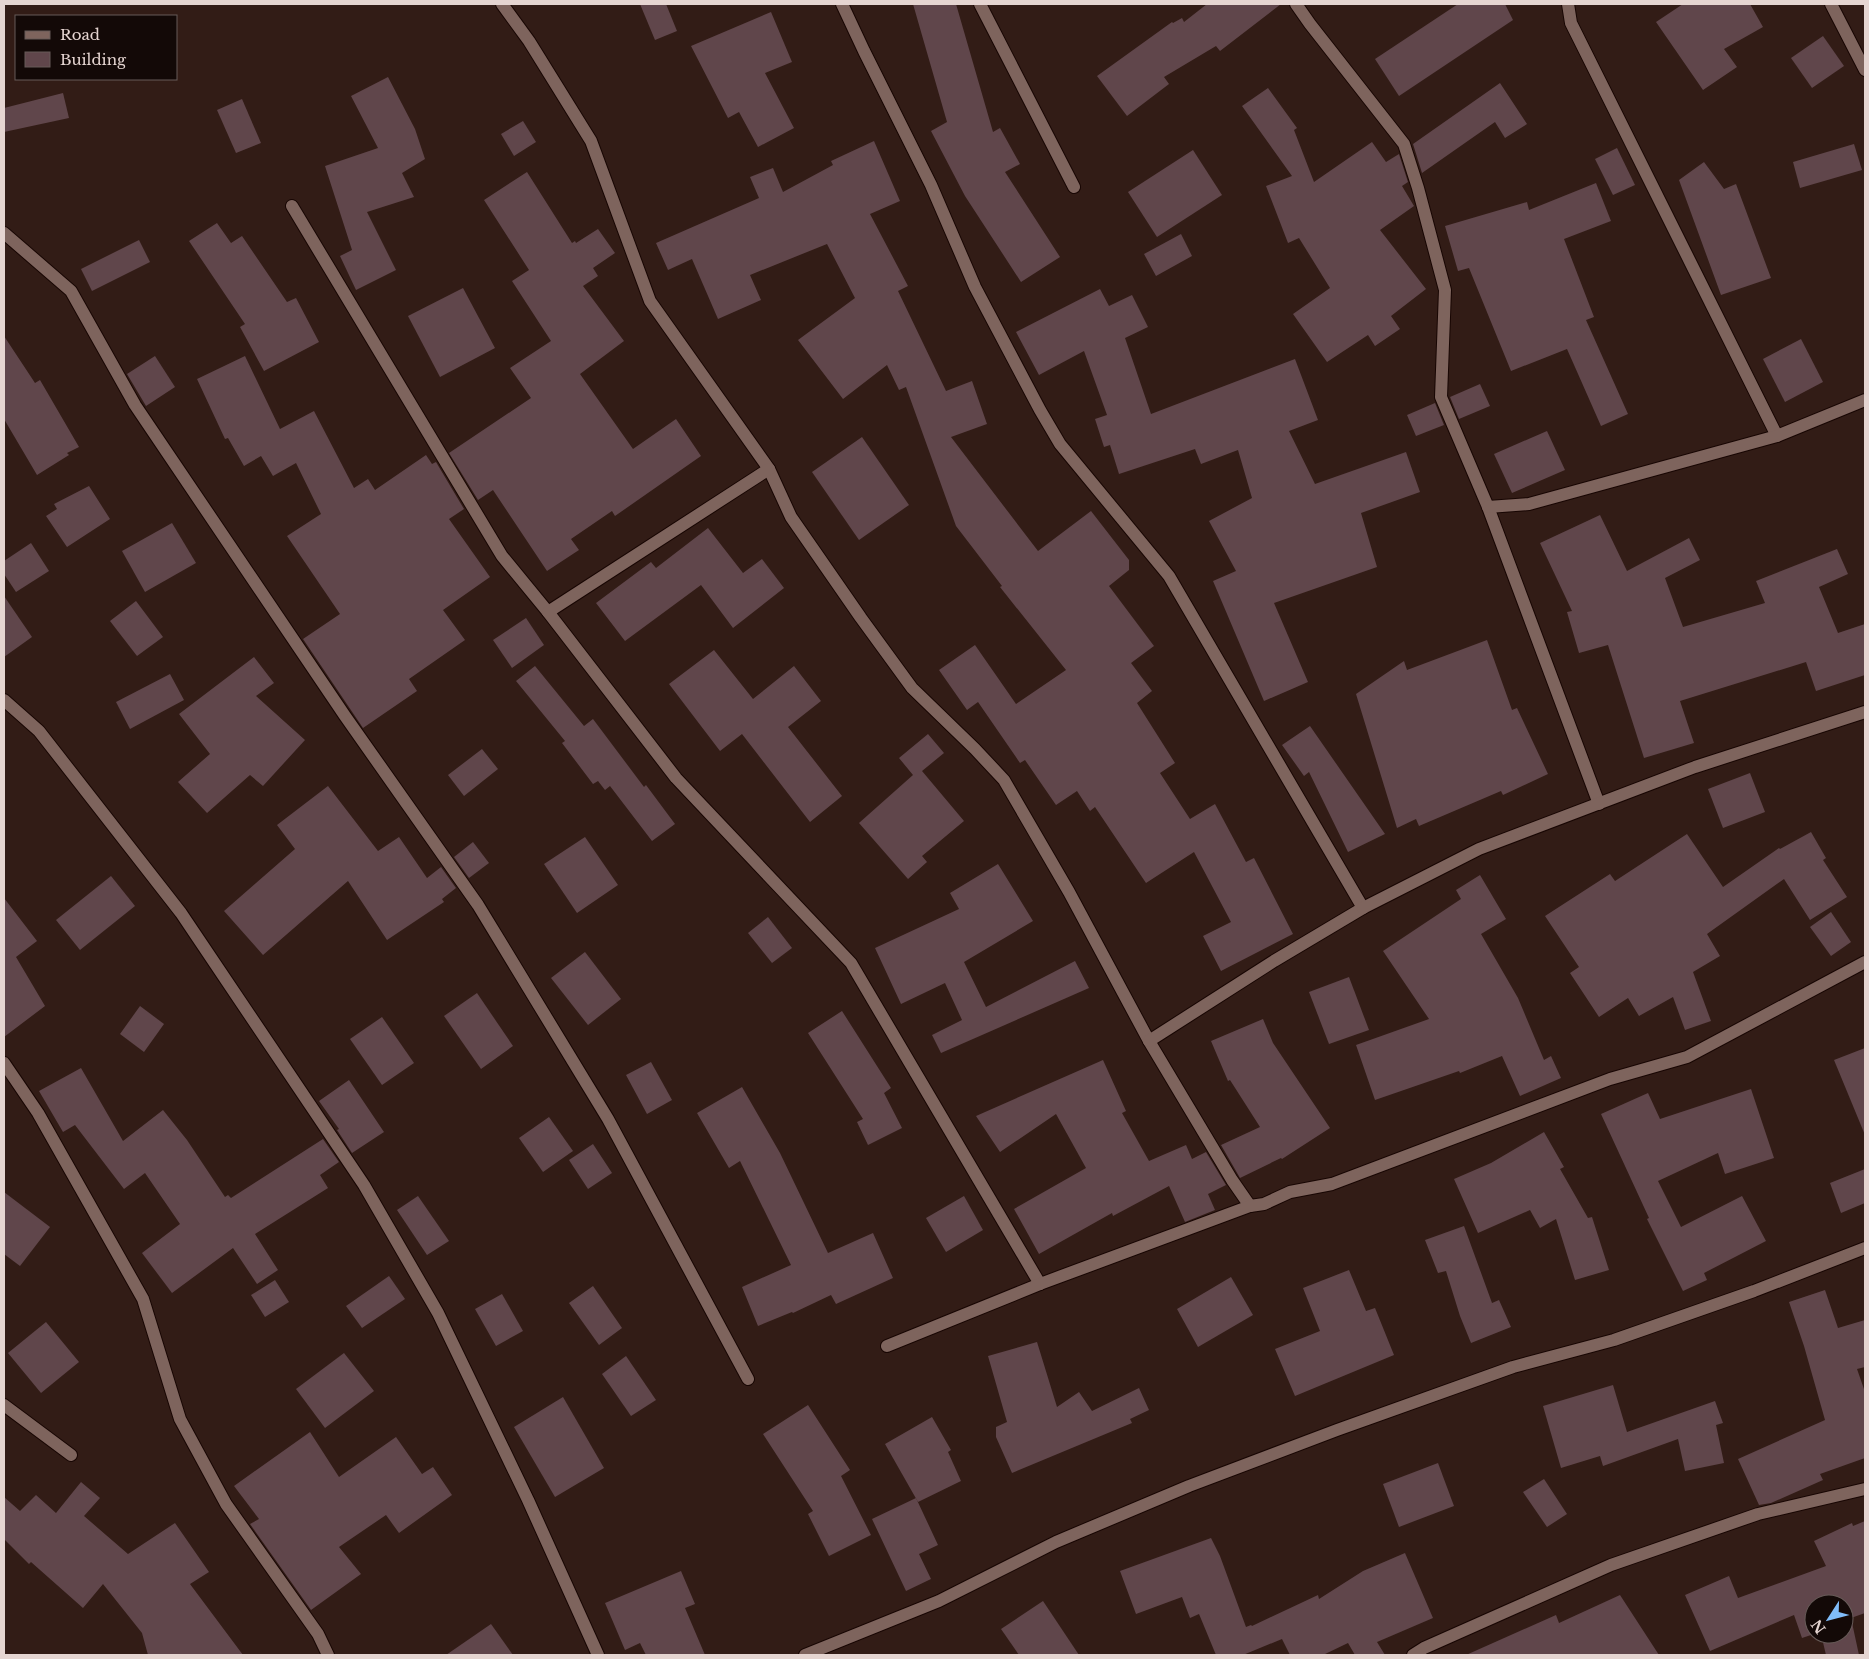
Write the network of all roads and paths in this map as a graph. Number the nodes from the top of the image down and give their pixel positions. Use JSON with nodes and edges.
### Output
{"nodes":[{"id":1,"x":502,"y":4,"type":"edge"},
{"id":2,"x":842,"y":4,"type":"edge"},
{"id":3,"x":980,"y":4,"type":"edge"},
{"id":4,"x":1296,"y":4,"type":"edge"},
{"id":5,"x":1831,"y":4,"type":"edge"},
{"id":6,"x":1571,"y":5,"type":"edge"},
{"id":7,"x":1865,"y":70,"type":"edge"},
{"id":8,"x":1074,"y":187,"type":"dead end"},
{"id":9,"x":292,"y":206,"type":"dead end"},
{"id":10,"x":4,"y":233,"type":"edge"},
{"id":11,"x":1865,"y":400,"type":"edge"},
{"id":12,"x":1777,"y":436,"type":"junction"},
{"id":13,"x":769,"y":469,"type":"junction"},
{"id":14,"x":1488,"y":506,"type":"junction"},
{"id":15,"x":548,"y":612,"type":"junction"},
{"id":16,"x":4,"y":700,"type":"edge"},
{"id":17,"x":1865,"y":712,"type":"edge"},
{"id":18,"x":1600,"y":804,"type":"junction"},
{"id":19,"x":1363,"y":908,"type":"junction"},
{"id":20,"x":1865,"y":962,"type":"edge"},
{"id":21,"x":1149,"y":1041,"type":"junction"},
{"id":22,"x":4,"y":1062,"type":"edge"},
{"id":23,"x":1250,"y":1206,"type":"junction"},
{"id":24,"x":1865,"y":1248,"type":"edge"},
{"id":25,"x":1040,"y":1284,"type":"junction"},
{"id":26,"x":887,"y":1346,"type":"dead end"},
{"id":27,"x":748,"y":1379,"type":"dead end"},
{"id":28,"x":4,"y":1406,"type":"edge"},
{"id":29,"x":71,"y":1455,"type":"dead end"},
{"id":30,"x":1865,"y":1489,"type":"edge"},
{"id":31,"x":328,"y":1655,"type":"edge"},
{"id":32,"x":598,"y":1655,"type":"edge"},
{"id":33,"x":805,"y":1655,"type":"edge"},
{"id":34,"x":1413,"y":1655,"type":"edge"}],
"edges":[{"from":1,"to":13,"type":"street"},
{"from":2,"to":19,"type":"street"},
{"from":3,"to":8,"type":"street"},
{"from":4,"to":14,"type":"street"},
{"from":5,"to":7,"type":"street"},
{"from":6,"to":12,"type":"street"},
{"from":9,"to":15,"type":"street"},
{"from":10,"to":27,"type":"street"},
{"from":11,"to":12,"type":"street"},
{"from":12,"to":14,"type":"street"},
{"from":13,"to":15,"type":"street"},
{"from":13,"to":21,"type":"street"},
{"from":14,"to":18,"type":"street"},
{"from":15,"to":25,"type":"street"},
{"from":16,"to":32,"type":"street"},
{"from":17,"to":18,"type":"street"},
{"from":18,"to":19,"type":"street"},
{"from":19,"to":21,"type":"street"},
{"from":20,"to":23,"type":"street"},
{"from":21,"to":23,"type":"street"},
{"from":22,"to":31,"type":"street"},
{"from":23,"to":25,"type":"street"},
{"from":24,"to":33,"type":"street"},
{"from":25,"to":26,"type":"street"},
{"from":28,"to":29,"type":"street"},
{"from":30,"to":34,"type":"street"}]}
